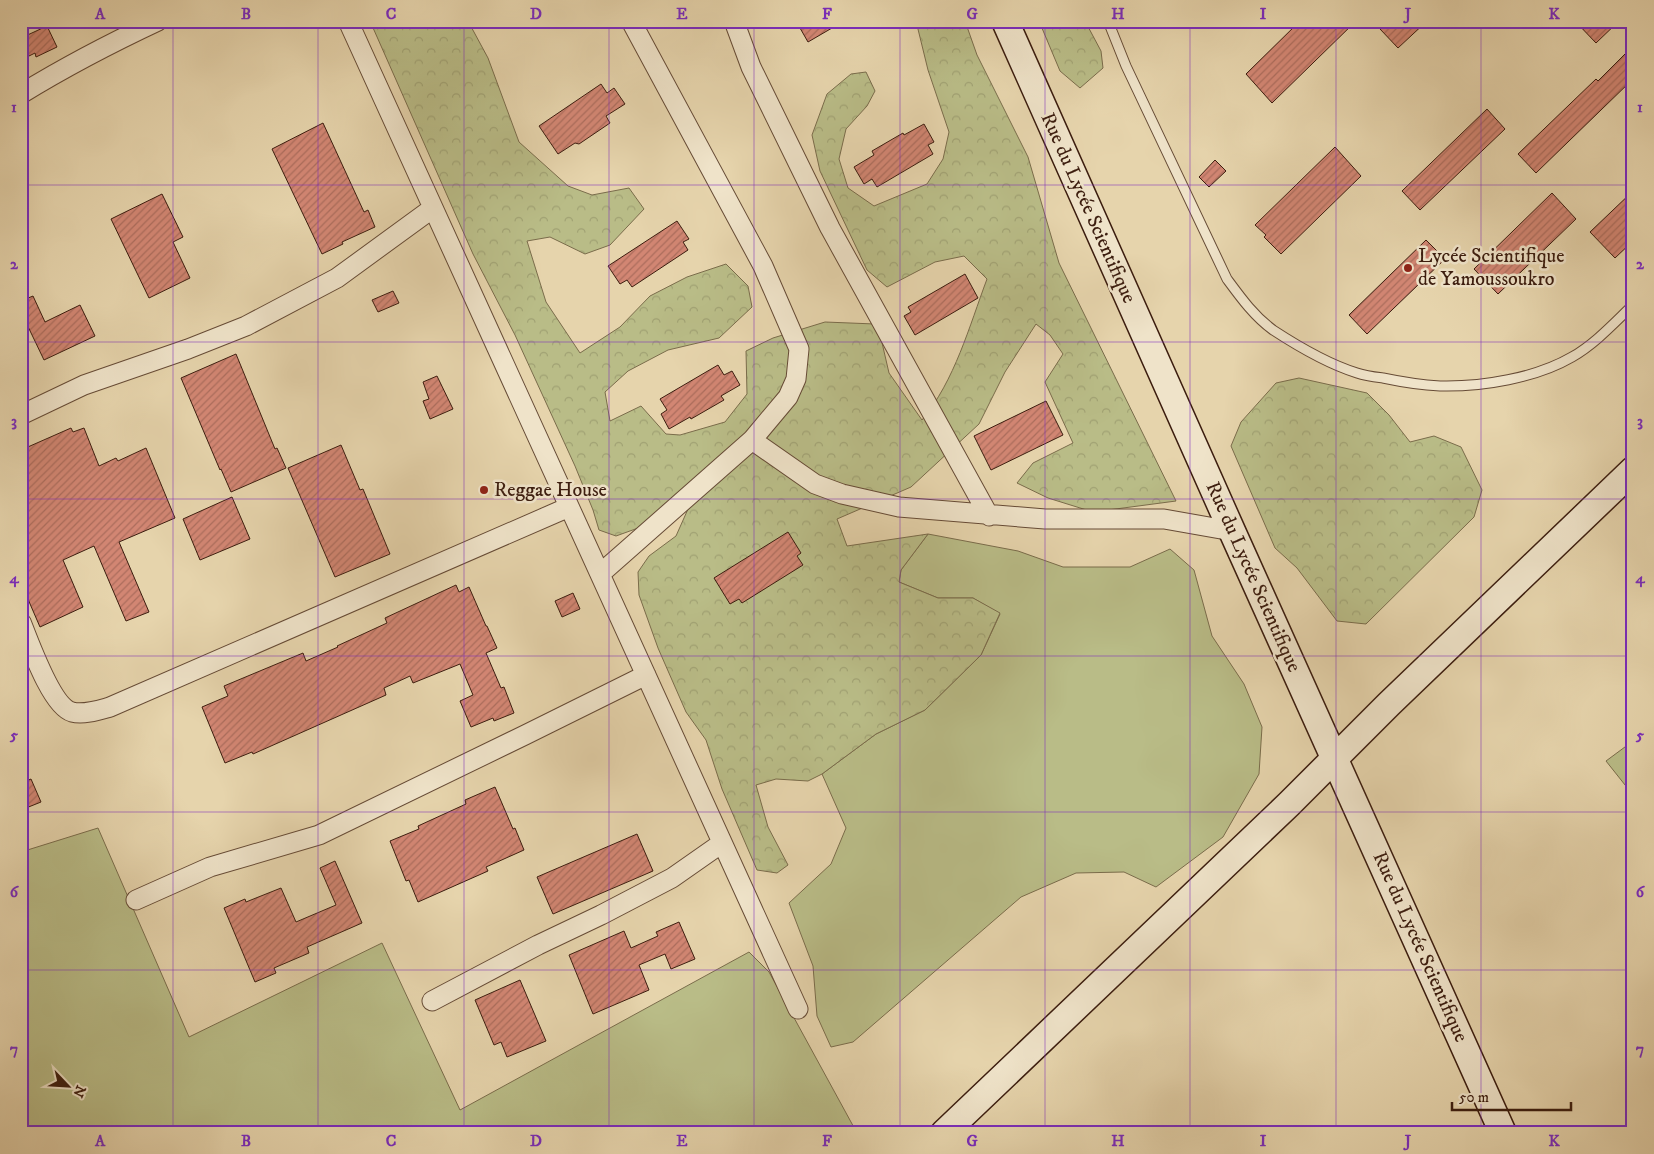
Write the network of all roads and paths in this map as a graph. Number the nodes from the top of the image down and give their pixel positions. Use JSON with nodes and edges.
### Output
{"nodes":[{"id":1,"x":158,"y":21,"type":"edge"},
{"id":2,"x":348,"y":21,"type":"edge"},
{"id":3,"x":630,"y":21,"type":"edge"},
{"id":4,"x":734,"y":21,"type":"edge"},
{"id":5,"x":1005,"y":21,"type":"edge"},
{"id":6,"x":1108,"y":21,"type":"edge"},
{"id":7,"x":21,"y":94,"type":"edge"},
{"id":8,"x":433,"y":208,"type":"junction"},
{"id":9,"x":1633,"y":305,"type":"edge"},
{"id":10,"x":21,"y":415,"type":"edge"},
{"id":11,"x":752,"y":440,"type":"junction"},
{"id":12,"x":1633,"y":470,"type":"edge"},
{"id":13,"x":569,"y":507,"type":"junction"},
{"id":14,"x":989,"y":516,"type":"junction"},
{"id":15,"x":1232,"y":531,"type":"junction"},
{"id":16,"x":600,"y":574,"type":"junction"},
{"id":17,"x":21,"y":622,"type":"edge"},
{"id":18,"x":646,"y":675,"type":"junction"},
{"id":19,"x":1335,"y":758,"type":"junction"},
{"id":20,"x":722,"y":843,"type":"junction"},
{"id":21,"x":136,"y":900,"type":"dead end"},
{"id":22,"x":432,"y":1001,"type":"dead end"},
{"id":23,"x":798,"y":1009,"type":"dead end"},
{"id":24,"x":944,"y":1133,"type":"edge"},
{"id":25,"x":1503,"y":1133,"type":"edge"}],
"edges":[{"from":1,"to":7,"type":"street"},
{"from":2,"to":8,"type":"street"},
{"from":3,"to":11,"type":"street"},
{"from":4,"to":14,"type":"street"},
{"from":5,"to":15,"type":"street","name":"Rue du Lycée Scientifique"},
{"from":6,"to":9,"type":"lane"},
{"from":8,"to":10,"type":"street"},
{"from":8,"to":13,"type":"street"},
{"from":11,"to":14,"type":"street"},
{"from":11,"to":16,"type":"street"},
{"from":12,"to":19,"type":"street"},
{"from":13,"to":16,"type":"street"},
{"from":13,"to":17,"type":"street"},
{"from":14,"to":15,"type":"street"},
{"from":15,"to":19,"type":"street","name":"Rue du Lycée Scientifique"},
{"from":16,"to":18,"type":"street"},
{"from":18,"to":20,"type":"street"},
{"from":18,"to":21,"type":"street"},
{"from":19,"to":24,"type":"street"},
{"from":19,"to":25,"type":"street","name":"Rue du Lycée Scientifique"},
{"from":20,"to":22,"type":"street"},
{"from":20,"to":23,"type":"street"}]}
